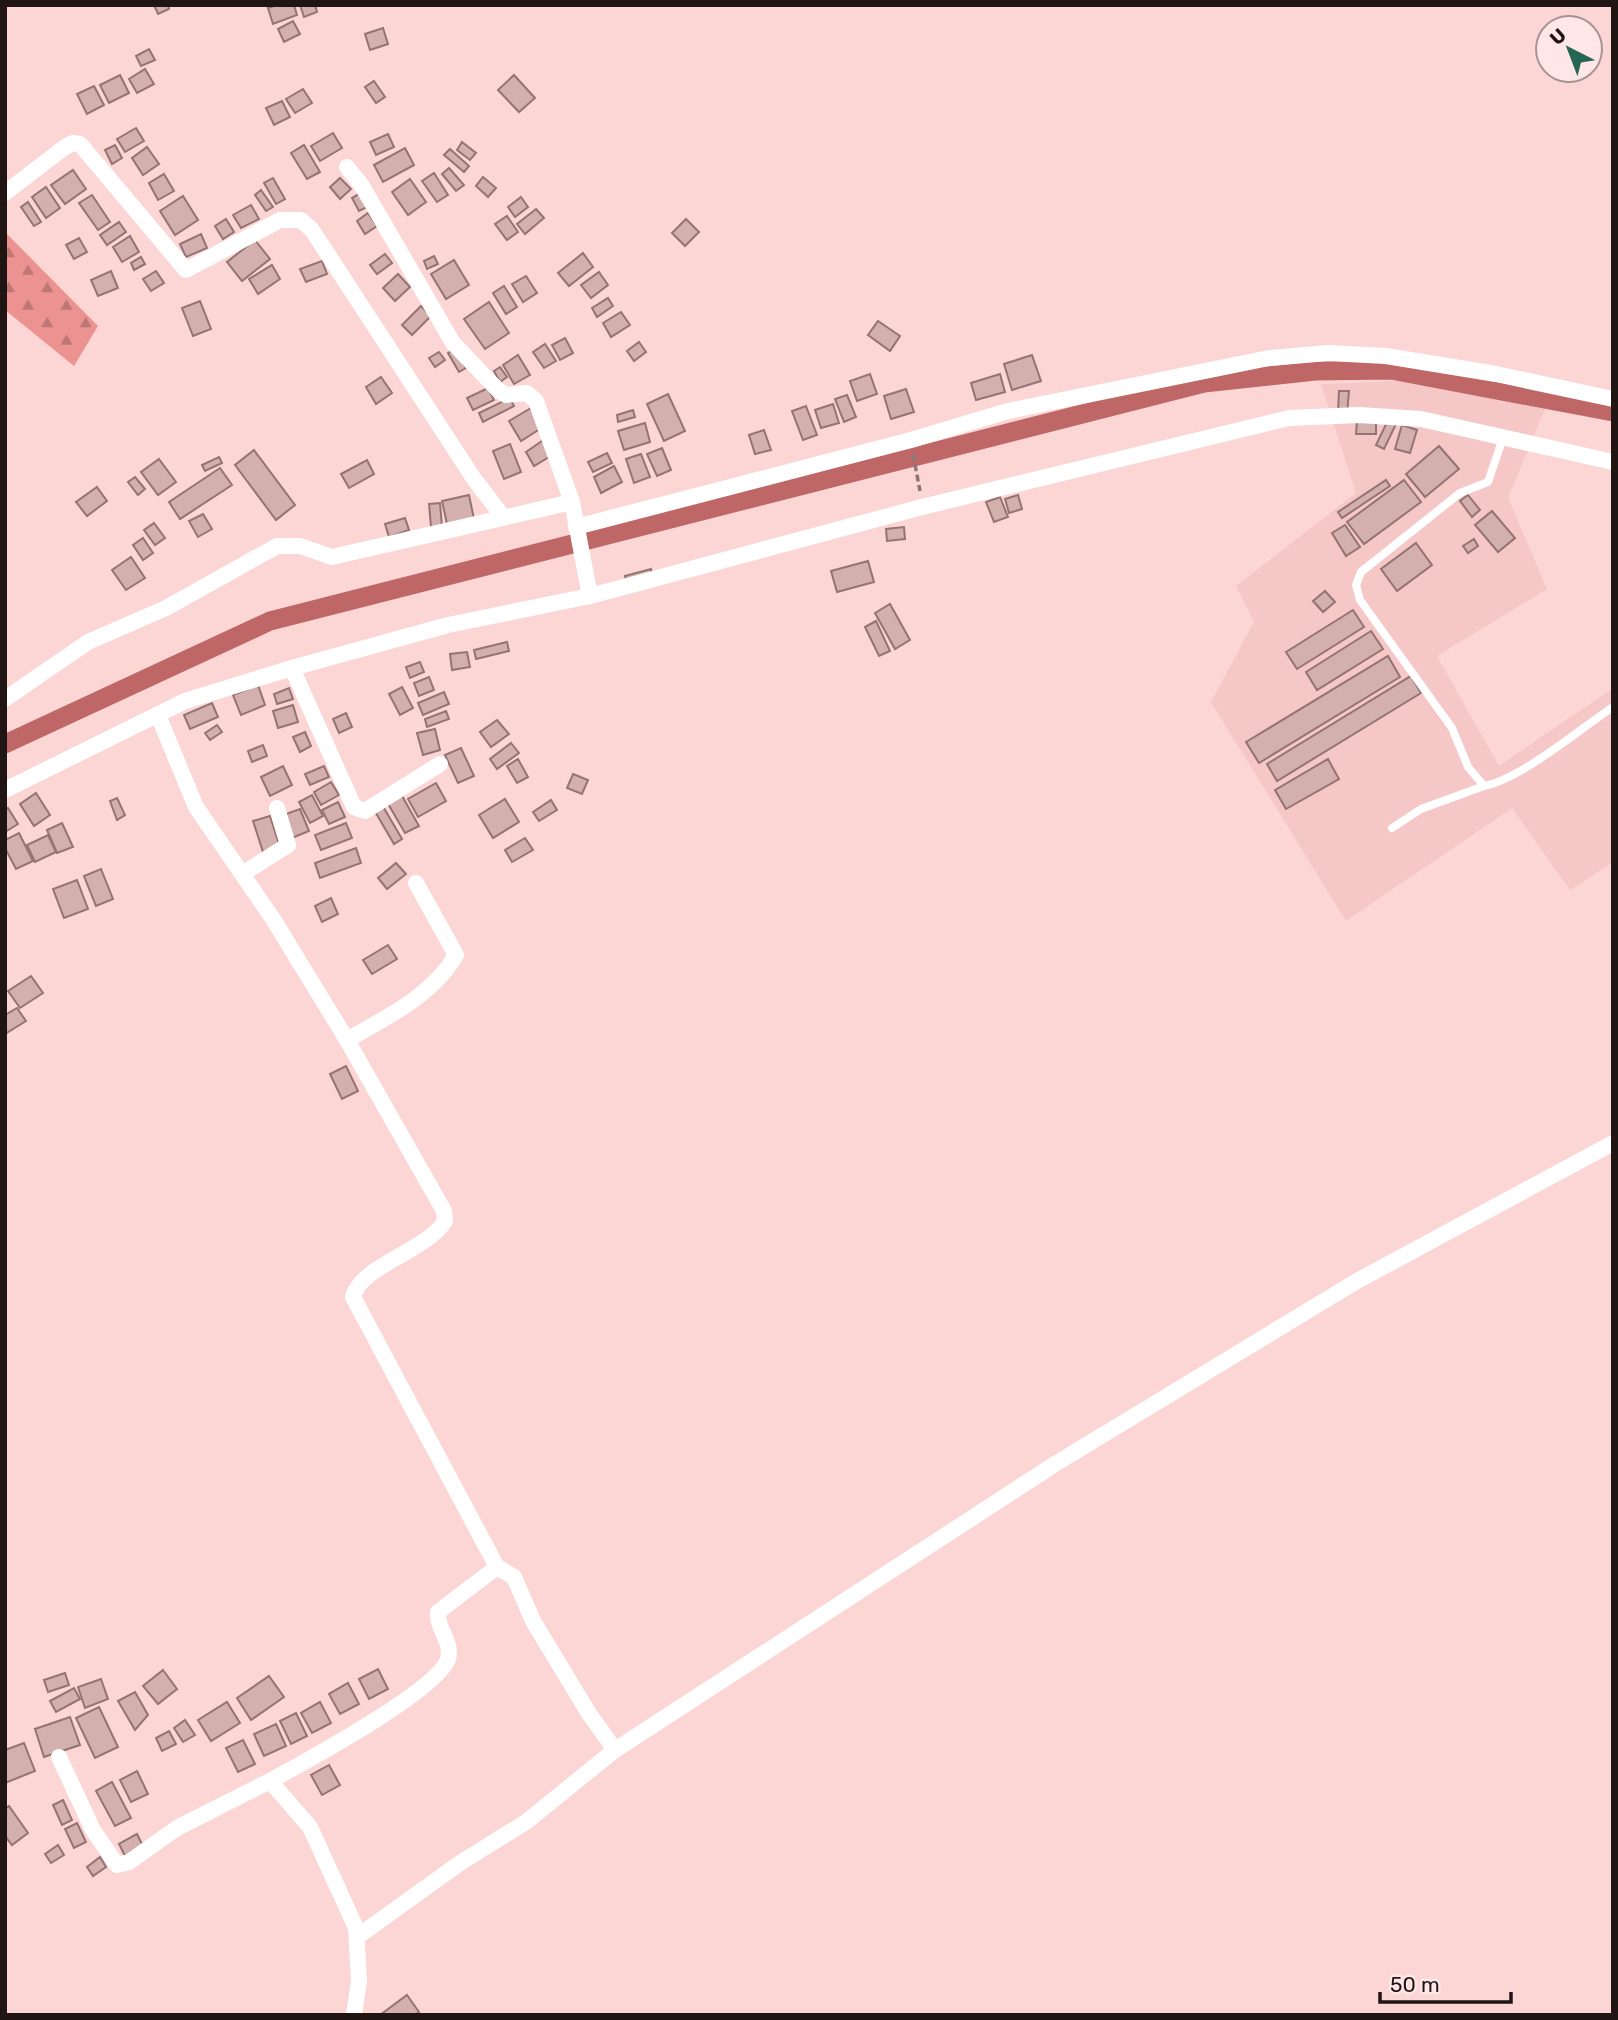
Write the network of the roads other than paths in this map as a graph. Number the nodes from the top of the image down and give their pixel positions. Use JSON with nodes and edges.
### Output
{"nodes":[{"id":1,"x":347,"y":167,"type":"dead end"},
{"id":2,"x":5,"y":193,"type":"edge"},
{"id":3,"x":1613,"y":399,"type":"edge"},
{"id":4,"x":1503,"y":438,"type":"junction"},
{"id":5,"x":1613,"y":462,"type":"edge"},
{"id":6,"x":572,"y":502,"type":"junction"},
{"id":7,"x":504,"y":518,"type":"junction"},
{"id":8,"x":578,"y":532,"type":"junction"},
{"id":9,"x":590,"y":596,"type":"junction"},
{"id":10,"x":292,"y":668,"type":"junction"},
{"id":11,"x":5,"y":699,"type":"edge"},
{"id":12,"x":1613,"y":707,"type":"edge"},
{"id":13,"x":158,"y":715,"type":"junction"},
{"id":14,"x":440,"y":764,"type":"dead end"},
{"id":15,"x":1484,"y":786,"type":"junction"},
{"id":16,"x":5,"y":790,"type":"edge"},
{"id":17,"x":277,"y":808,"type":"dead end"},
{"id":18,"x":1392,"y":828,"type":"dead end"},
{"id":19,"x":242,"y":874,"type":"junction"},
{"id":20,"x":416,"y":883,"type":"dead end"},
{"id":21,"x":347,"y":1040,"type":"junction"},
{"id":22,"x":1613,"y":1143,"type":"edge"},
{"id":23,"x":497,"y":1567,"type":"junction"},
{"id":24,"x":615,"y":1750,"type":"junction"},
{"id":25,"x":59,"y":1757,"type":"dead end"},
{"id":26,"x":270,"y":1781,"type":"junction"},
{"id":27,"x":357,"y":1937,"type":"junction"},
{"id":28,"x":354,"y":2015,"type":"edge"}],
"edges":[{"from":1,"to":6,"type":"street"},
{"from":2,"to":7,"type":"street"},
{"from":3,"to":8,"type":"street"},
{"from":4,"to":5,"type":"street"},
{"from":4,"to":9,"type":"street"},
{"from":4,"to":15,"type":"lane"},
{"from":6,"to":7,"type":"street"},
{"from":6,"to":8,"type":"street"},
{"from":7,"to":11,"type":"street"},
{"from":8,"to":9,"type":"street"},
{"from":9,"to":10,"type":"street"},
{"from":10,"to":13,"type":"street"},
{"from":10,"to":14,"type":"street"},
{"from":12,"to":15,"type":"lane"},
{"from":13,"to":16,"type":"street"},
{"from":13,"to":19,"type":"street"},
{"from":15,"to":18,"type":"lane"},
{"from":17,"to":19,"type":"street"},
{"from":19,"to":21,"type":"street"},
{"from":20,"to":21,"type":"street"},
{"from":21,"to":23,"type":"street"},
{"from":22,"to":24,"type":"street"},
{"from":23,"to":24,"type":"street"},
{"from":23,"to":26,"type":"street"},
{"from":24,"to":27,"type":"street"},
{"from":25,"to":26,"type":"street"},
{"from":26,"to":27,"type":"street"},
{"from":27,"to":28,"type":"street"}]}
